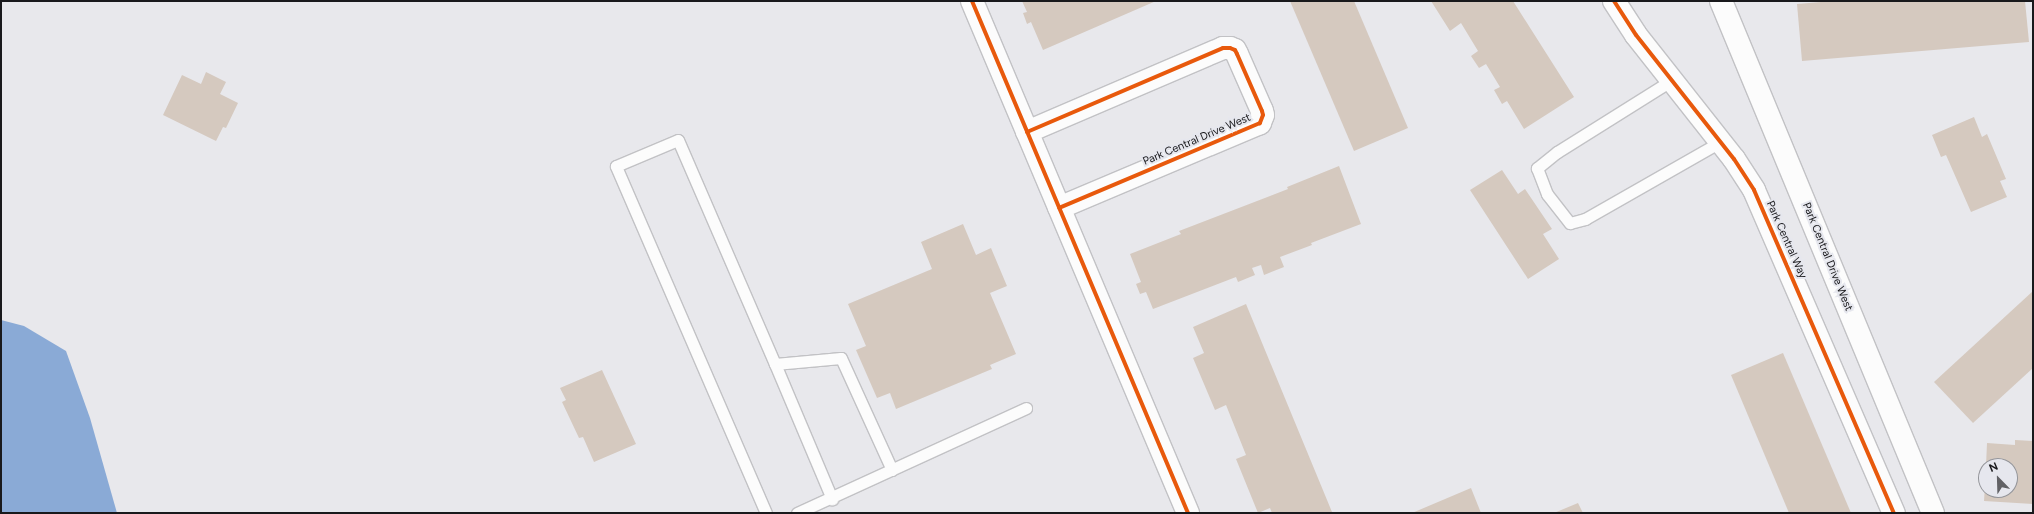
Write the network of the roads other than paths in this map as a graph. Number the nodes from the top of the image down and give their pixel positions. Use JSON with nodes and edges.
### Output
{"nodes":[{"id":1,"x":972,"y":1,"type":"edge"},
{"id":2,"x":1614,"y":1,"type":"edge"},
{"id":3,"x":1721,"y":1,"type":"edge"},
{"id":4,"x":1672,"y":80,"type":"junction"},
{"id":5,"x":1027,"y":132,"type":"junction"},
{"id":6,"x":1720,"y":142,"type":"junction"},
{"id":7,"x":1059,"y":208,"type":"junction"},
{"id":8,"x":775,"y":364,"type":"junction"},
{"id":9,"x":1026,"y":408,"type":"dead end"},
{"id":10,"x":892,"y":470,"type":"junction"},
{"id":11,"x":832,"y":498,"type":"junction"},
{"id":12,"x":766,"y":513,"type":"edge"},
{"id":13,"x":798,"y":513,"type":"edge"},
{"id":14,"x":1188,"y":513,"type":"edge"},
{"id":15,"x":1894,"y":513,"type":"edge"},
{"id":16,"x":1933,"y":513,"type":"edge"}],
"edges":[{"from":1,"to":5,"type":"street"},
{"from":2,"to":4,"type":"street","name":"Park Central Way"},
{"from":3,"to":16,"type":"street","name":"Park Central Drive West"},
{"from":4,"to":6,"type":"street","name":"Park Central Way"},
{"from":4,"to":6,"type":"lane"},
{"from":5,"to":7,"type":"street"},
{"from":5,"to":7,"type":"street","name":"Park Central Drive West"},
{"from":6,"to":15,"type":"street","name":"Park Central Way"},
{"from":7,"to":14,"type":"street"},
{"from":8,"to":10,"type":"lane"},
{"from":8,"to":11,"type":"lane"},
{"from":8,"to":12,"type":"lane"},
{"from":9,"to":10,"type":"lane"},
{"from":10,"to":11,"type":"lane"},
{"from":11,"to":13,"type":"lane"}]}
